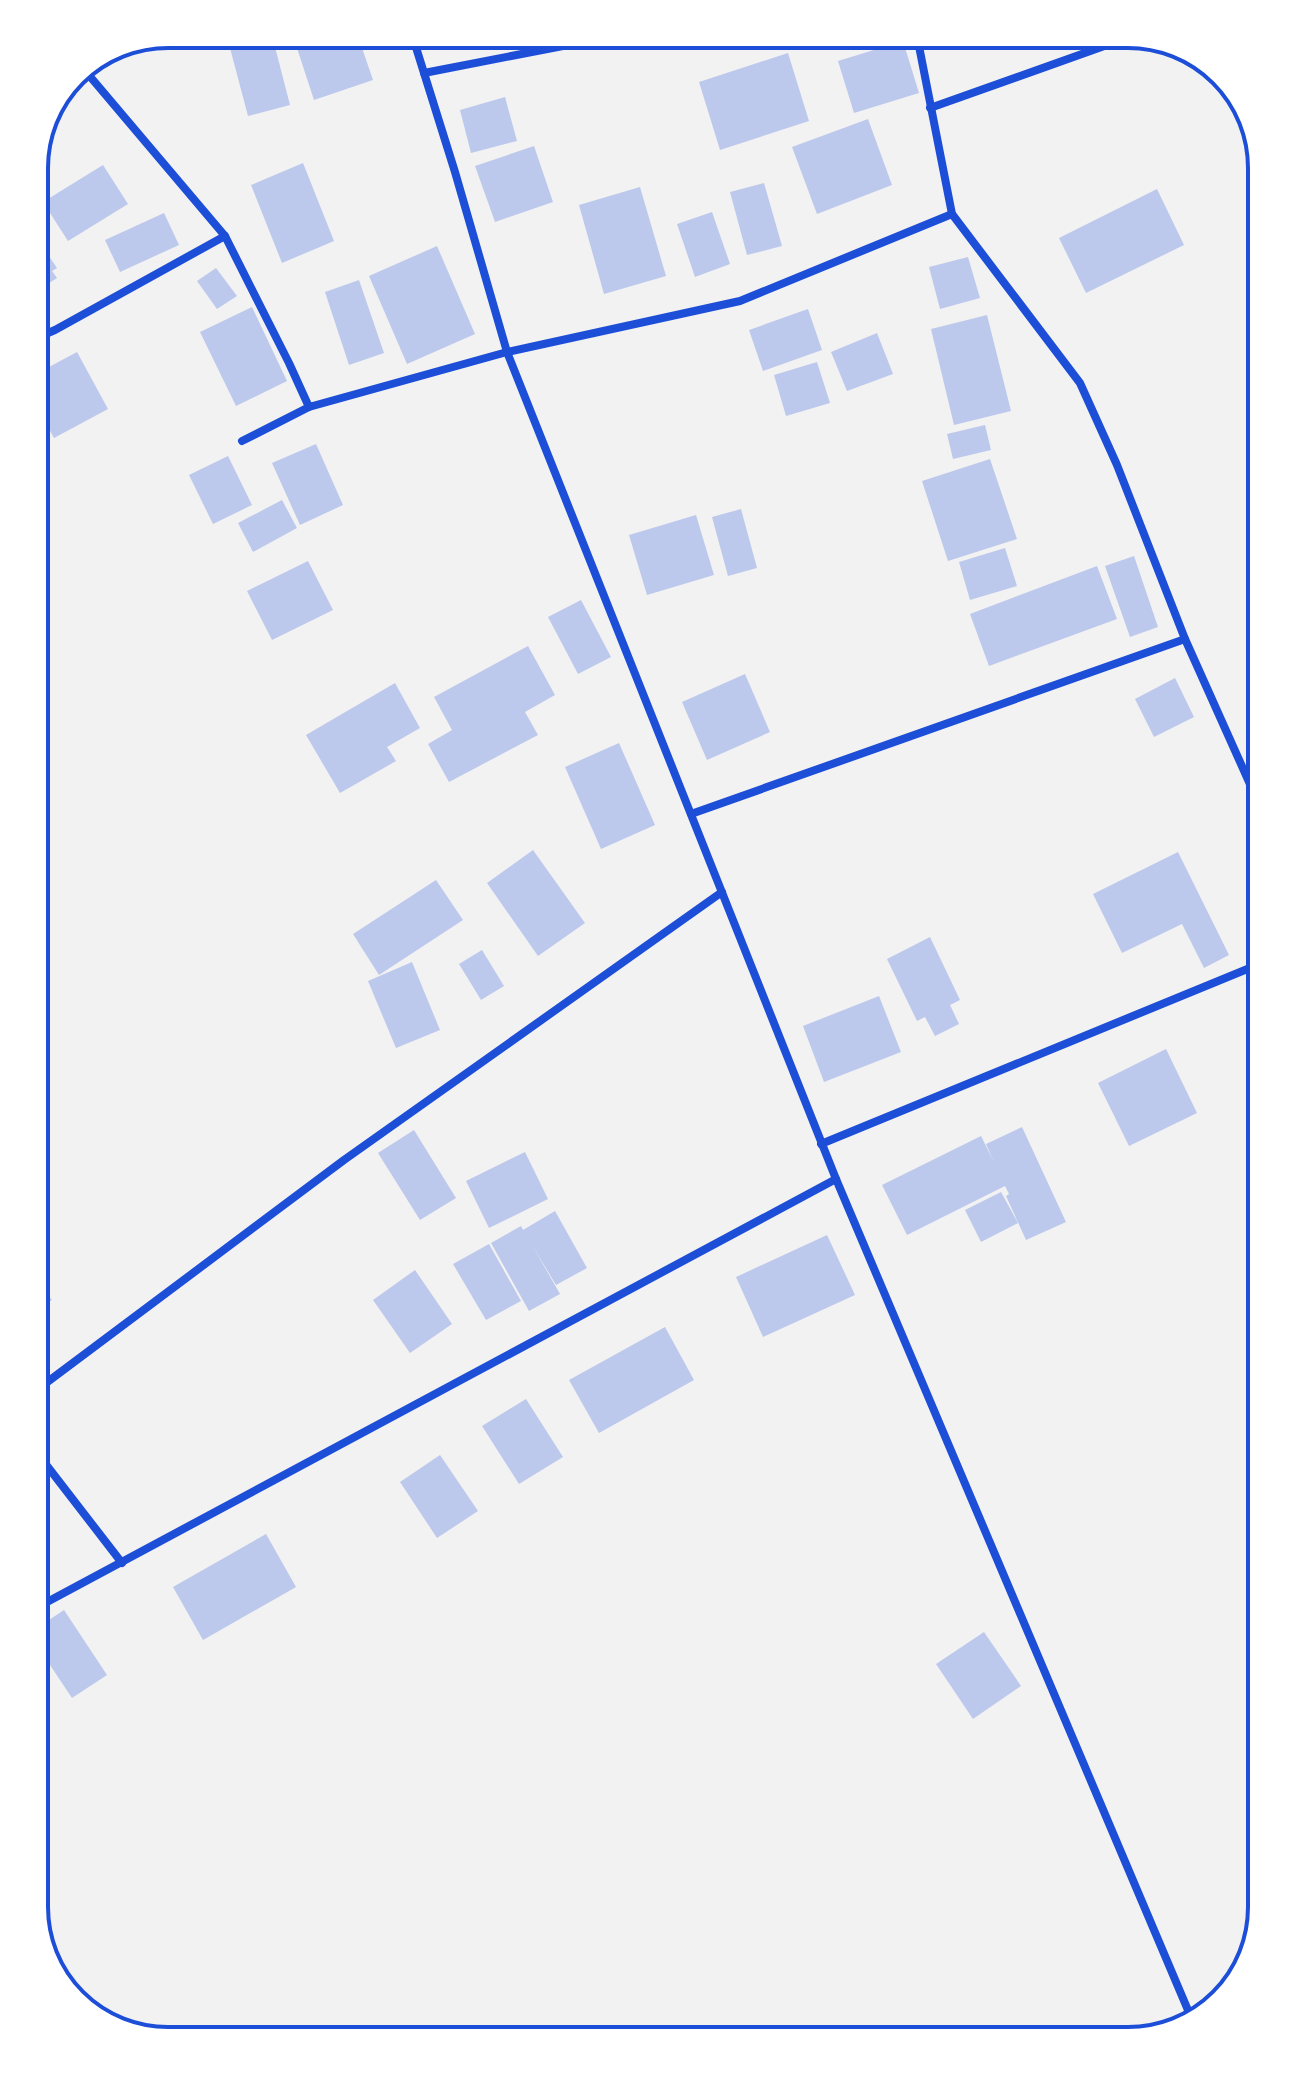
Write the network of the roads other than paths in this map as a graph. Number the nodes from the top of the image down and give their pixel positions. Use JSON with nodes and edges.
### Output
{"nodes":[{"id":1,"x":416,"y":48,"type":"edge"},
{"id":2,"x":553,"y":48,"type":"edge"},
{"id":3,"x":919,"y":48,"type":"edge"},
{"id":4,"x":1099,"y":48,"type":"edge"},
{"id":5,"x":424,"y":73,"type":"junction"},
{"id":6,"x":90,"y":77,"type":"edge"},
{"id":7,"x":930,"y":108,"type":"junction"},
{"id":8,"x":952,"y":214,"type":"junction"},
{"id":9,"x":225,"y":236,"type":"junction"},
{"id":10,"x":48,"y":333,"type":"edge"},
{"id":11,"x":507,"y":352,"type":"junction"},
{"id":12,"x":309,"y":407,"type":"junction"},
{"id":13,"x":242,"y":441,"type":"dead end"},
{"id":14,"x":1185,"y":639,"type":"junction"},
{"id":15,"x":1248,"y":780,"type":"edge"},
{"id":16,"x":691,"y":814,"type":"junction"},
{"id":17,"x":722,"y":892,"type":"junction"},
{"id":18,"x":1248,"y":969,"type":"edge"},
{"id":19,"x":821,"y":1144,"type":"junction"},
{"id":20,"x":836,"y":1179,"type":"junction"},
{"id":21,"x":48,"y":1382,"type":"edge"},
{"id":22,"x":48,"y":1467,"type":"edge"},
{"id":23,"x":122,"y":1563,"type":"junction"},
{"id":24,"x":48,"y":1602,"type":"edge"},
{"id":25,"x":1188,"y":2011,"type":"edge"}],
"edges":[{"from":1,"to":5,"type":"street"},
{"from":2,"to":5,"type":"street"},
{"from":3,"to":7,"type":"street"},
{"from":4,"to":7,"type":"street"},
{"from":5,"to":11,"type":"street"},
{"from":6,"to":9,"type":"street"},
{"from":7,"to":8,"type":"street"},
{"from":8,"to":11,"type":"street"},
{"from":8,"to":14,"type":"street"},
{"from":9,"to":10,"type":"street"},
{"from":9,"to":12,"type":"street"},
{"from":11,"to":12,"type":"street"},
{"from":11,"to":16,"type":"street"},
{"from":12,"to":13,"type":"street"},
{"from":14,"to":15,"type":"street"},
{"from":14,"to":16,"type":"street"},
{"from":16,"to":17,"type":"street"},
{"from":17,"to":19,"type":"street"},
{"from":17,"to":21,"type":"street"},
{"from":18,"to":19,"type":"street"},
{"from":19,"to":20,"type":"street"},
{"from":20,"to":23,"type":"street"},
{"from":20,"to":25,"type":"street"},
{"from":22,"to":23,"type":"street"},
{"from":23,"to":24,"type":"street"}]}
